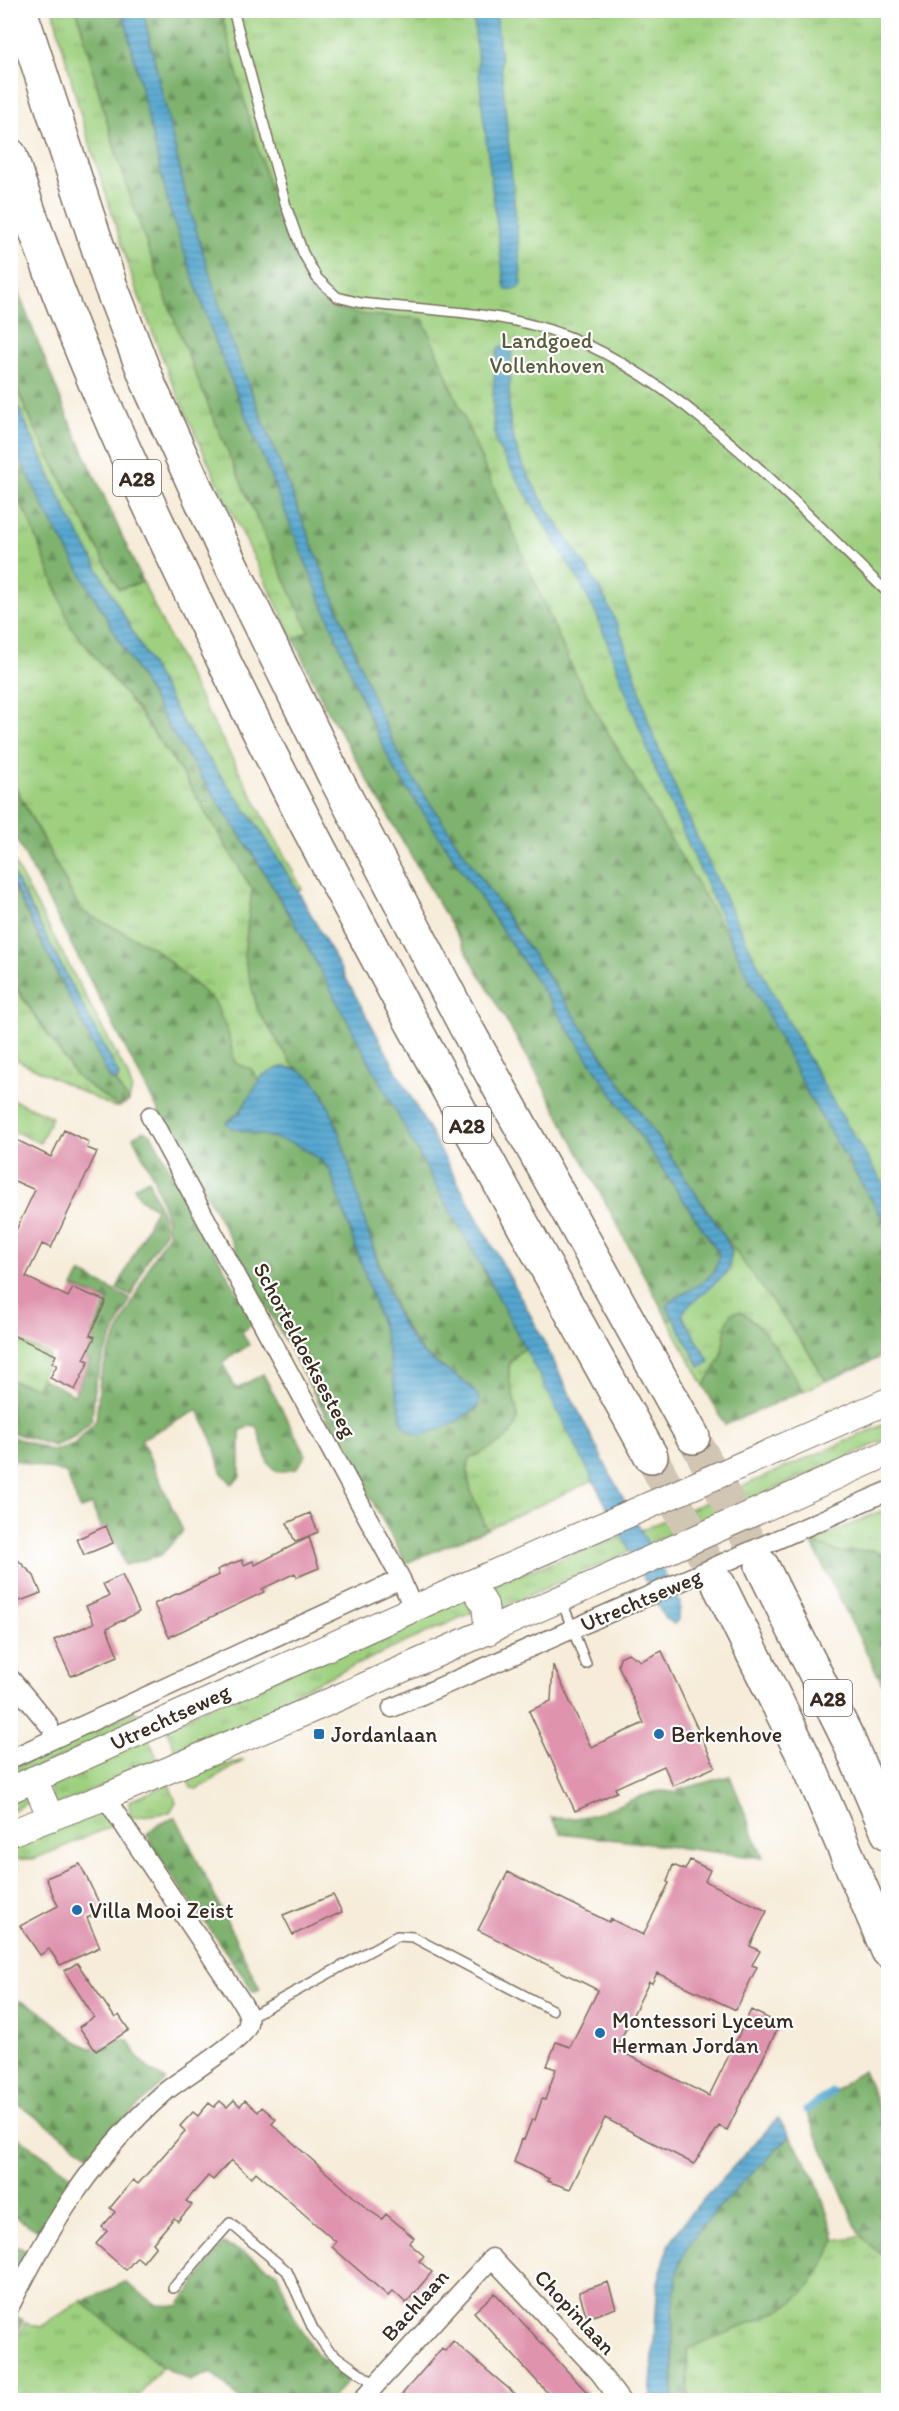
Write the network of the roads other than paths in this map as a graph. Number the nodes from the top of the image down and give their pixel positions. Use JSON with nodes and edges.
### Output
{"nodes":[{"id":1,"x":20,"y":10,"type":"edge"},
{"id":2,"x":233,"y":10,"type":"edge"},
{"id":3,"x":10,"y":155,"type":"edge"},
{"id":4,"x":888,"y":593,"type":"edge"},
{"id":5,"x":150,"y":1116,"type":"dead end"},
{"id":6,"x":888,"y":1401,"type":"edge"},
{"id":7,"x":693,"y":1437,"type":"tunnel mouth"},
{"id":8,"x":888,"y":1453,"type":"edge"},
{"id":9,"x":651,"y":1456,"type":"tunnel mouth"},
{"id":10,"x":888,"y":1491,"type":"edge"},
{"id":11,"x":762,"y":1566,"type":"tunnel mouth"},
{"id":12,"x":401,"y":1579,"type":"junction"},
{"id":13,"x":471,"y":1583,"type":"junction"},
{"id":14,"x":719,"y":1585,"type":"tunnel mouth"},
{"id":15,"x":561,"y":1599,"type":"junction"},
{"id":16,"x":413,"y":1609,"type":"junction"},
{"id":17,"x":572,"y":1630,"type":"junction"},
{"id":18,"x":488,"y":1632,"type":"junction"},
{"id":19,"x":586,"y":1664,"type":"dead end"},
{"id":20,"x":10,"y":1678,"type":"edge"},
{"id":21,"x":392,"y":1708,"type":"dead end"},
{"id":22,"x":49,"y":1725,"type":"dead end"},
{"id":23,"x":10,"y":1759,"type":"edge"},
{"id":24,"x":34,"y":1779,"type":"junction"},
{"id":25,"x":10,"y":1790,"type":"edge"},
{"id":26,"x":105,"y":1797,"type":"junction"},
{"id":27,"x":51,"y":1818,"type":"junction"},
{"id":28,"x":10,"y":1833,"type":"edge"},
{"id":29,"x":888,"y":1833,"type":"edge"},
{"id":30,"x":888,"y":1951,"type":"edge"},
{"id":31,"x":552,"y":2010,"type":"dead end"},
{"id":32,"x":249,"y":2021,"type":"junction"},
{"id":33,"x":492,"y":2258,"type":"joint"},
{"id":34,"x":173,"y":2288,"type":"dead end"},
{"id":35,"x":10,"y":2306,"type":"edge"},
{"id":36,"x":376,"y":2385,"type":"junction"},
{"id":37,"x":362,"y":2400,"type":"edge"},
{"id":38,"x":620,"y":2400,"type":"edge"}],
"edges":[{"from":1,"to":7,"type":"highway","number":"A28"},
{"from":2,"to":4,"type":"lane"},
{"from":3,"to":9,"type":"highway","number":"A28"},
{"from":5,"to":12,"type":"street","name":"Schorteldoeksesteeg"},
{"from":6,"to":13,"type":"main road","name":"Utrechtseweg"},
{"from":8,"to":15,"type":"main road","name":"Utrechtseweg"},
{"from":10,"to":17,"type":"street","name":"Utrechtseweg"},
{"from":11,"to":29,"type":"highway","number":"A28"},
{"from":12,"to":16,"type":"street","name":"Schorteldoeksesteeg"},
{"from":12,"to":23,"type":"street","name":"Utrechtseweg"},
{"from":13,"to":16,"type":"main road","name":"Utrechtseweg"},
{"from":13,"to":18,"type":"main road"},
{"from":14,"to":30,"type":"highway","number":"A28"},
{"from":15,"to":17,"type":"lane"},
{"from":15,"to":18,"type":"main road","name":"Utrechtseweg"},
{"from":16,"to":24,"type":"main road","name":"Utrechtseweg"},
{"from":17,"to":19,"type":"lane"},
{"from":17,"to":21,"type":"street","name":"Utrechtseweg"},
{"from":18,"to":26,"type":"main road","name":"Utrechtseweg"},
{"from":20,"to":22,"type":"street"},
{"from":24,"to":25,"type":"main road","name":"Utrechtseweg"},
{"from":24,"to":27,"type":"main road"},
{"from":26,"to":27,"type":"main road","name":"Utrechtseweg"},
{"from":26,"to":32,"type":"street"},
{"from":27,"to":28,"type":"main road","name":"Utrechtseweg"},
{"from":31,"to":32,"type":"lane"},
{"from":32,"to":35,"type":"street"},
{"from":33,"to":36,"type":"street","name":"Bachlaan"},
{"from":33,"to":38,"type":"street","name":"Chopinlaan"},
{"from":34,"to":36,"type":"lane"},
{"from":36,"to":37,"type":"street","name":"Bachlaan"}]}
